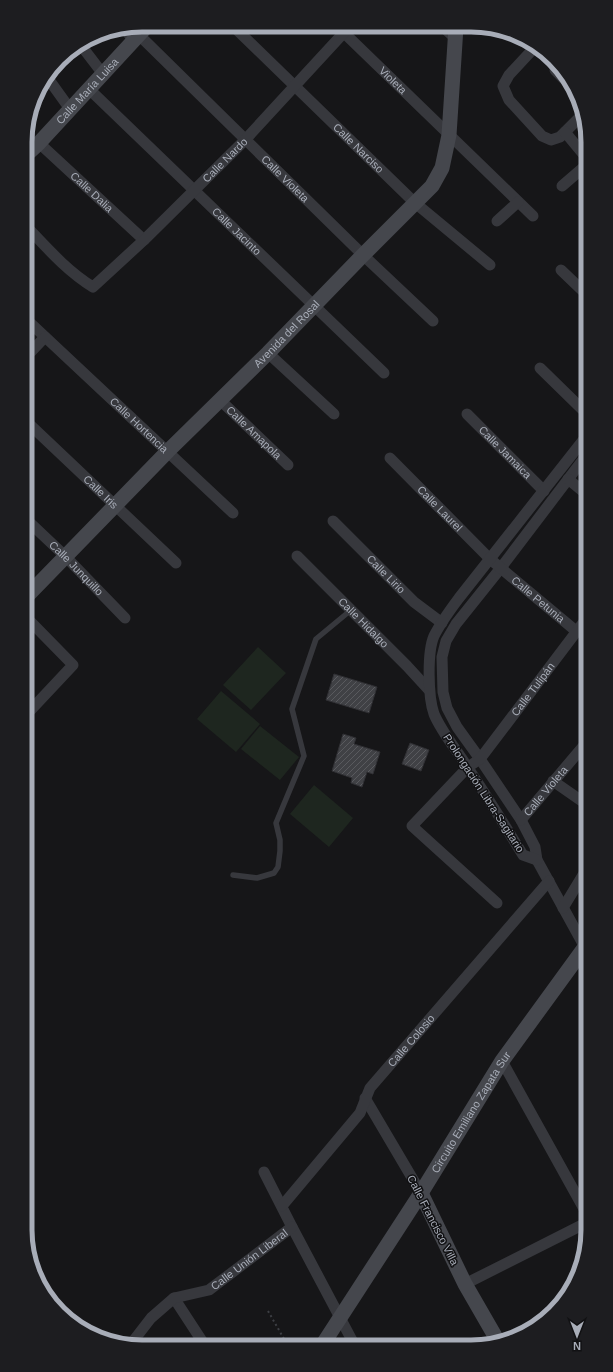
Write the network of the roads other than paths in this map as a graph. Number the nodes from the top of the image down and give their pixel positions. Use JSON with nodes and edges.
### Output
{"nodes":[{"id":1,"x":239,"y":32,"type":"edge"},
{"id":2,"x":341,"y":32,"type":"edge"},
{"id":3,"x":347,"y":32,"type":"edge"},
{"id":4,"x":456,"y":33,"type":"edge"},
{"id":5,"x":140,"y":34,"type":"edge"},
{"id":6,"x":84,"y":49,"type":"edge"},
{"id":7,"x":532,"y":51,"type":"edge"},
{"id":8,"x":103,"y":74,"type":"junction"},
{"id":9,"x":50,"y":82,"type":"edge"},
{"id":10,"x":295,"y":86,"type":"junction"},
{"id":11,"x":89,"y":89,"type":"junction"},
{"id":12,"x":70,"y":109,"type":"junction"},
{"id":13,"x":578,"y":119,"type":"edge"},
{"id":14,"x":565,"y":132,"type":"junction"},
{"id":15,"x":449,"y":135,"type":"junction"},
{"id":16,"x":245,"y":140,"type":"junction"},
{"id":17,"x":39,"y":143,"type":"junction"},
{"id":18,"x":32,"y":150,"type":"edge"},
{"id":19,"x":581,"y":151,"type":"edge"},
{"id":20,"x":581,"y":170,"type":"edge"},
{"id":21,"x":562,"y":186,"type":"dead end"},
{"id":22,"x":194,"y":190,"type":"junction"},
{"id":23,"x":414,"y":202,"type":"junction"},
{"id":24,"x":518,"y":202,"type":"junction"},
{"id":25,"x":533,"y":216,"type":"dead end"},
{"id":26,"x":497,"y":221,"type":"dead end"},
{"id":27,"x":32,"y":232,"type":"edge"},
{"id":28,"x":144,"y":240,"type":"junction"},
{"id":29,"x":362,"y":255,"type":"junction"},
{"id":30,"x":490,"y":265,"type":"dead end"},
{"id":31,"x":561,"y":270,"type":"dead end"},
{"id":32,"x":581,"y":289,"type":"edge"},
{"id":33,"x":313,"y":306,"type":"junction"},
{"id":34,"x":433,"y":321,"type":"dead end"},
{"id":35,"x":32,"y":325,"type":"edge"},
{"id":36,"x":45,"y":337,"type":"junction"},
{"id":37,"x":32,"y":351,"type":"edge"},
{"id":38,"x":268,"y":353,"type":"junction"},
{"id":39,"x":540,"y":368,"type":"dead end"},
{"id":40,"x":384,"y":373,"type":"dead end"},
{"id":41,"x":220,"y":400,"type":"junction"},
{"id":42,"x":581,"y":408,"type":"edge"},
{"id":43,"x":334,"y":414,"type":"dead end"},
{"id":44,"x":467,"y":414,"type":"dead end"},
{"id":45,"x":32,"y":427,"type":"edge"},
{"id":46,"x":581,"y":443,"type":"edge"},
{"id":47,"x":168,"y":451,"type":"junction"},
{"id":48,"x":390,"y":458,"type":"dead end"},
{"id":49,"x":581,"y":462,"type":"edge"},
{"id":50,"x":288,"y":466,"type":"dead end"},
{"id":51,"x":568,"y":479,"type":"junction"},
{"id":52,"x":544,"y":490,"type":"junction"},
{"id":53,"x":581,"y":490,"type":"edge"},
{"id":54,"x":115,"y":505,"type":"junction"},
{"id":55,"x":234,"y":513,"type":"dead end"},
{"id":56,"x":333,"y":521,"type":"dead end"},
{"id":57,"x":32,"y":525,"type":"edge"},
{"id":58,"x":65,"y":556,"type":"junction"},
{"id":59,"x":297,"y":556,"type":"dead end"},
{"id":60,"x":490,"y":559,"type":"junction"},
{"id":61,"x":176,"y":563,"type":"dead end"},
{"id":62,"x":500,"y":569,"type":"junction"},
{"id":63,"x":32,"y":591,"type":"edge"},
{"id":64,"x":351,"y":610,"type":"junction"},
{"id":65,"x":125,"y":618,"type":"dead end"},
{"id":66,"x":442,"y":622,"type":"junction"},
{"id":67,"x":32,"y":623,"type":"edge"},
{"id":68,"x":581,"y":625,"type":"edge"},
{"id":69,"x":576,"y":631,"type":"junction"},
{"id":70,"x":429,"y":690,"type":"junction"},
{"id":71,"x":32,"y":709,"type":"edge"},
{"id":72,"x":581,"y":749,"type":"edge"},
{"id":73,"x":480,"y":759,"type":"junction"},
{"id":74,"x":468,"y":767,"type":"junction"},
{"id":75,"x":553,"y":781,"type":"junction"},
{"id":76,"x":581,"y":801,"type":"edge"},
{"id":77,"x":520,"y":820,"type":"junction"},
{"id":78,"x":537,"y":860,"type":"junction"},
{"id":79,"x":233,"y":875,"type":"dead end"},
{"id":80,"x":581,"y":878,"type":"edge"},
{"id":81,"x":549,"y":881,"type":"junction"},
{"id":82,"x":497,"y":903,"type":"dead end"},
{"id":83,"x":563,"y":908,"type":"junction"},
{"id":84,"x":581,"y":939,"type":"edge"},
{"id":85,"x":581,"y":955,"type":"edge"},
{"id":86,"x":502,"y":1061,"type":"junction"},
{"id":87,"x":365,"y":1098,"type":"junction"},
{"id":88,"x":264,"y":1172,"type":"dead end"},
{"id":89,"x":421,"y":1193,"type":"junction"},
{"id":90,"x":581,"y":1203,"type":"edge"},
{"id":91,"x":282,"y":1206,"type":"junction"},
{"id":92,"x":581,"y":1226,"type":"edge"},
{"id":93,"x":292,"y":1227,"type":"junction"},
{"id":94,"x":465,"y":1284,"type":"junction"},
{"id":95,"x":174,"y":1298,"type":"junction"},
{"id":96,"x":340,"y":1317,"type":"junction"},
{"id":97,"x":495,"y":1337,"type":"edge"},
{"id":98,"x":134,"y":1340,"type":"edge"},
{"id":99,"x":201,"y":1340,"type":"edge"},
{"id":100,"x":326,"y":1340,"type":"edge"},
{"id":101,"x":352,"y":1340,"type":"edge"}],
"edges":[{"from":1,"to":10,"type":"street","name":"Calle Narciso"},
{"from":2,"to":10,"type":"street","name":"Calle Nardo"},
{"from":3,"to":15,"type":"street","name":"Violeta"},
{"from":4,"to":15,"type":"street","name":"Avenida del Rosal"},
{"from":5,"to":8,"type":"street","name":"Calle María Luisa"},
{"from":5,"to":16,"type":"street","name":"Calle Violeta"},
{"from":6,"to":8,"type":"street"},
{"from":7,"to":14,"type":"street"},
{"from":8,"to":11,"type":"street","name":"Calle María Luisa"},
{"from":9,"to":12,"type":"street"},
{"from":10,"to":16,"type":"street","name":"Calle Nardo"},
{"from":10,"to":23,"type":"street","name":"Calle Narciso"},
{"from":11,"to":12,"type":"street","name":"Calle María Luisa"},
{"from":11,"to":22,"type":"street","name":"Calle Jacinto"},
{"from":12,"to":17,"type":"street","name":"Calle María Luisa"},
{"from":13,"to":14,"type":"street"},
{"from":14,"to":19,"type":"street"},
{"from":15,"to":23,"type":"street","name":"Avenida del Rosal"},
{"from":15,"to":24,"type":"street","name":"Violeta"},
{"from":16,"to":22,"type":"street","name":"Calle Nardo"},
{"from":16,"to":29,"type":"street","name":"Calle Violeta"},
{"from":17,"to":18,"type":"street","name":"Calle María Luisa"},
{"from":17,"to":28,"type":"street","name":"Calle Dalia"},
{"from":20,"to":21,"type":"street"},
{"from":22,"to":28,"type":"street","name":"Calle Nardo"},
{"from":22,"to":33,"type":"street","name":"Calle Jacinto"},
{"from":23,"to":29,"type":"street","name":"Avenida del Rosal"},
{"from":23,"to":30,"type":"street","name":"Calle Narciso"},
{"from":24,"to":25,"type":"street","name":"Violeta"},
{"from":24,"to":26,"type":"street"},
{"from":27,"to":28,"type":"street","name":"Calle Nardo"},
{"from":29,"to":33,"type":"street","name":"Avenida del Rosal"},
{"from":29,"to":34,"type":"street","name":"Calle Violeta"},
{"from":31,"to":32,"type":"street"},
{"from":33,"to":38,"type":"street","name":"Avenida del Rosal"},
{"from":33,"to":40,"type":"street","name":"Calle Jacinto"},
{"from":35,"to":36,"type":"street"},
{"from":36,"to":37,"type":"street"},
{"from":36,"to":47,"type":"street","name":"Calle Hortencia"},
{"from":38,"to":41,"type":"street","name":"Avenida del Rosal"},
{"from":38,"to":43,"type":"street"},
{"from":39,"to":42,"type":"street"},
{"from":41,"to":47,"type":"street","name":"Avenida del Rosal"},
{"from":41,"to":50,"type":"street","name":"Calle Amapola"},
{"from":44,"to":52,"type":"street","name":"Calle Jamaica"},
{"from":45,"to":54,"type":"street","name":"Calle Iris"},
{"from":46,"to":52,"type":"street","name":"Prolongación Libra-Sagitario"},
{"from":47,"to":54,"type":"street","name":"Avenida del Rosal"},
{"from":47,"to":55,"type":"street","name":"Calle Hortencia"},
{"from":48,"to":60,"type":"street","name":"Calle Laurel"},
{"from":49,"to":51,"type":"street","name":"Prolongación Libra-Sagitario"},
{"from":51,"to":53,"type":"street"},
{"from":51,"to":62,"type":"street","name":"Prolongación Libra-Sagitario"},
{"from":52,"to":60,"type":"street","name":"Prolongación Libra-Sagitario"},
{"from":54,"to":58,"type":"street","name":"Avenida del Rosal"},
{"from":54,"to":61,"type":"street","name":"Calle Iris"},
{"from":56,"to":66,"type":"street","name":"Calle Lirio"},
{"from":57,"to":58,"type":"street","name":"Calle Junquillo"},
{"from":58,"to":63,"type":"street","name":"Avenida del Rosal"},
{"from":58,"to":65,"type":"street","name":"Calle Junquillo"},
{"from":59,"to":64,"type":"street","name":"Calle Hidalgo"},
{"from":60,"to":62,"type":"street","name":"Calle Laurel"},
{"from":60,"to":66,"type":"street","name":"Prolongación Libra-Sagitario"},
{"from":62,"to":69,"type":"street","name":"Calle Petunia"},
{"from":62,"to":73,"type":"street","name":"Prolongación Libra-Sagitario"},
{"from":64,"to":70,"type":"street","name":"Calle Hidalgo"},
{"from":64,"to":79,"type":"lane"},
{"from":66,"to":70,"type":"street","name":"Prolongación Libra-Sagitario"},
{"from":67,"to":71,"type":"street"},
{"from":68,"to":69,"type":"street","name":"Calle Tulipán"},
{"from":69,"to":73,"type":"street","name":"Calle Tulipán"},
{"from":70,"to":74,"type":"street","name":"Prolongación Libra-Sagitario"},
{"from":72,"to":75,"type":"street","name":"Calle Violeta"},
{"from":73,"to":74,"type":"street","name":"Calle Tulipán"},
{"from":73,"to":77,"type":"street","name":"Prolongación Libra-Sagitario"},
{"from":74,"to":78,"type":"street","name":"Prolongación Libra-Sagitario"},
{"from":74,"to":82,"type":"street","name":"Calle Tulipán"},
{"from":75,"to":76,"type":"street"},
{"from":75,"to":77,"type":"street","name":"Calle Violeta"},
{"from":77,"to":78,"type":"street","name":"Prolongación Libra-Sagitario"},
{"from":78,"to":81,"type":"street"},
{"from":80,"to":83,"type":"street"},
{"from":81,"to":83,"type":"street"},
{"from":81,"to":87,"type":"street","name":"Calle Colosio"},
{"from":83,"to":84,"type":"street"},
{"from":85,"to":86,"type":"street","name":"Circuito Emiliano Zapata Sur"},
{"from":86,"to":89,"type":"street","name":"Circuito Emiliano Zapata Sur"},
{"from":86,"to":90,"type":"street"},
{"from":87,"to":89,"type":"street","name":"Calle Francisco Villa"},
{"from":87,"to":91,"type":"street","name":"Calle Colosio"},
{"from":88,"to":91,"type":"street"},
{"from":89,"to":94,"type":"street","name":"Calle Francisco Villa"},
{"from":89,"to":96,"type":"street","name":"Circuito Emiliano Zapata Sur"},
{"from":91,"to":93,"type":"street"},
{"from":92,"to":94,"type":"street"},
{"from":93,"to":95,"type":"street","name":"Calle Unión Liberal"},
{"from":93,"to":96,"type":"street"},
{"from":94,"to":97,"type":"street","name":"Calle Francisco Villa"},
{"from":95,"to":98,"type":"street","name":"Calle Unión Liberal"},
{"from":95,"to":99,"type":"street"},
{"from":96,"to":100,"type":"street","name":"Circuito Emiliano Zapata Sur"},
{"from":96,"to":101,"type":"street"}]}
